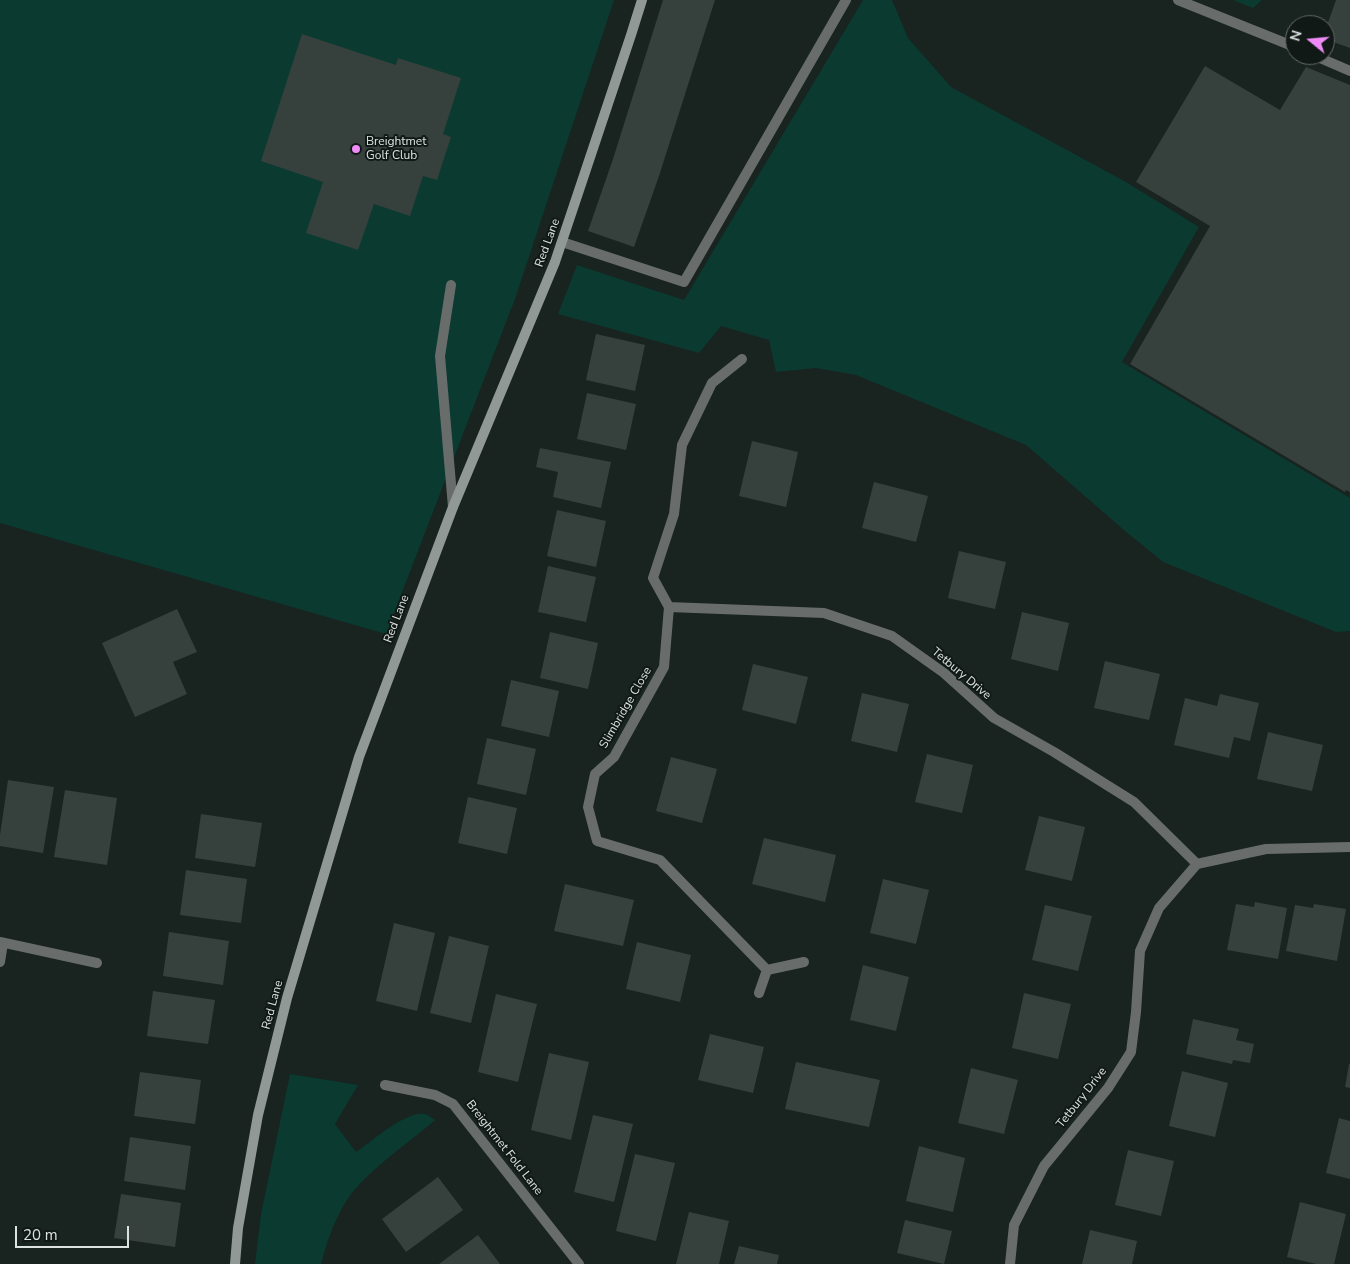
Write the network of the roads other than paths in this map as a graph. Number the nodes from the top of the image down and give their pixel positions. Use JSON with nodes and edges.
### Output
{"nodes":[{"id":1,"x":642,"y":0,"type":"edge"},
{"id":2,"x":846,"y":0,"type":"edge"},
{"id":3,"x":1178,"y":0,"type":"edge"},
{"id":4,"x":1285,"y":43,"type":"edge"},
{"id":5,"x":1335,"y":65,"type":"edge"},
{"id":6,"x":1350,"y":71,"type":"edge"},
{"id":7,"x":562,"y":242,"type":"junction"},
{"id":8,"x":451,"y":285,"type":"dead end"},
{"id":9,"x":742,"y":359,"type":"dead end"},
{"id":10,"x":453,"y":507,"type":"junction"},
{"id":11,"x":669,"y":607,"type":"junction"},
{"id":12,"x":1350,"y":848,"type":"edge"},
{"id":13,"x":1197,"y":864,"type":"junction"},
{"id":14,"x":2,"y":942,"type":"edge"},
{"id":15,"x":0,"y":962,"type":"edge"},
{"id":16,"x":804,"y":962,"type":"dead end"},
{"id":17,"x":97,"y":963,"type":"dead end"},
{"id":18,"x":767,"y":970,"type":"junction"},
{"id":19,"x":759,"y":993,"type":"dead end"},
{"id":20,"x":385,"y":1085,"type":"dead end"},
{"id":21,"x":235,"y":1264,"type":"edge"},
{"id":22,"x":578,"y":1264,"type":"edge"},
{"id":23,"x":1010,"y":1264,"type":"edge"}],
"edges":[{"from":1,"to":7,"type":"street","name":"Red Lane"},
{"from":2,"to":7,"type":"street"},
{"from":3,"to":4,"type":"street"},
{"from":5,"to":6,"type":"street"},
{"from":7,"to":10,"type":"street","name":"Red Lane"},
{"from":8,"to":10,"type":"street"},
{"from":9,"to":11,"type":"street"},
{"from":10,"to":21,"type":"street","name":"Red Lane"},
{"from":11,"to":13,"type":"street","name":"Tetbury Drive"},
{"from":11,"to":18,"type":"street","name":"Slimbridge Close"},
{"from":12,"to":13,"type":"street"},
{"from":13,"to":23,"type":"street","name":"Tetbury Drive"},
{"from":14,"to":15,"type":"street"},
{"from":14,"to":17,"type":"street"},
{"from":16,"to":18,"type":"street"},
{"from":18,"to":19,"type":"street"},
{"from":20,"to":22,"type":"street","name":"Breightmet Fold Lane"}]}
